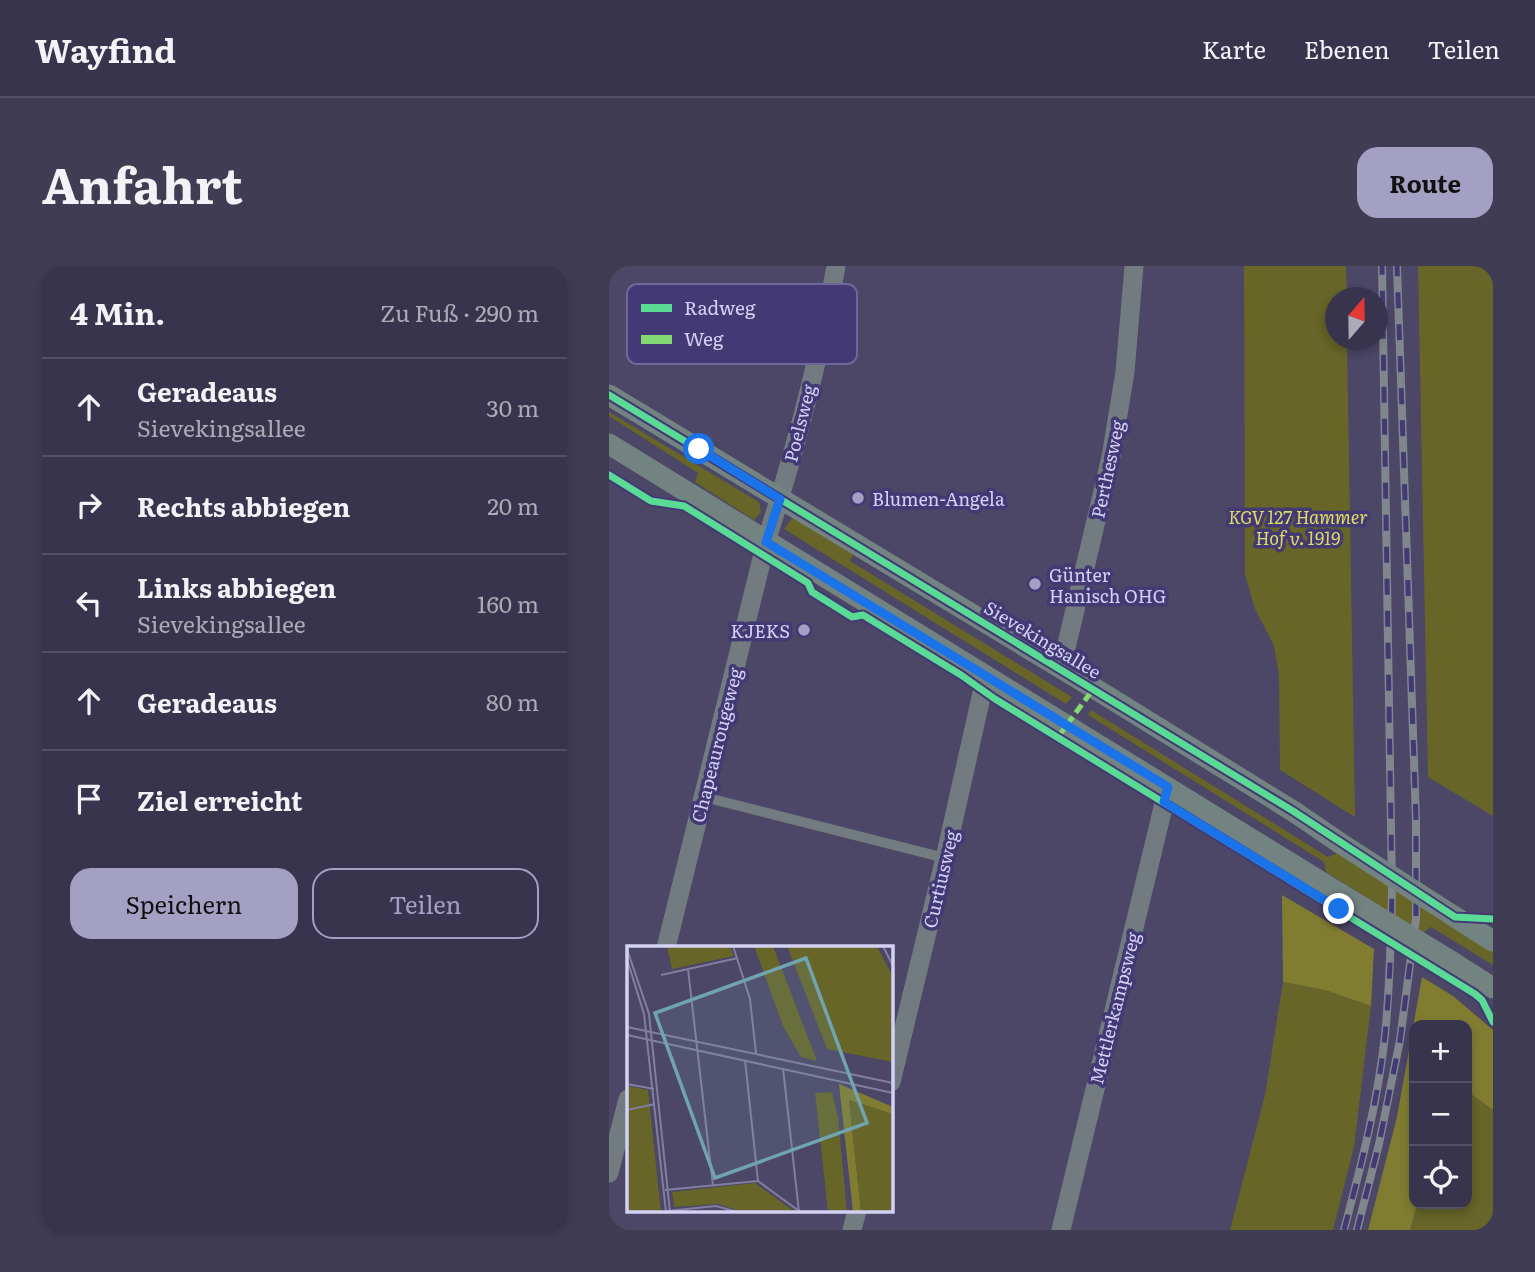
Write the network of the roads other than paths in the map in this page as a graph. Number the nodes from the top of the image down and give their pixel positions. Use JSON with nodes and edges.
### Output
{"nodes":[{"id":1,"x":836,"y":266,"type":"edge"},
{"id":2,"x":1134,"y":266,"type":"edge"},
{"id":3,"x":833,"y":284,"type":"edge"},
{"id":4,"x":814,"y":364,"type":"edge"},
{"id":5,"x":609,"y":395,"type":"edge"},
{"id":6,"x":609,"y":444,"type":"edge"},
{"id":7,"x":780,"y":499,"type":"junction"},
{"id":8,"x":766,"y":542,"type":"junction"},
{"id":9,"x":1053,"y":664,"type":"junction"},
{"id":10,"x":986,"y":675,"type":"junction"},
{"id":11,"x":1168,"y":787,"type":"junction"},
{"id":12,"x":704,"y":797,"type":"junction"},
{"id":13,"x":945,"y":858,"type":"junction"},
{"id":14,"x":1493,"y":940,"type":"edge"},
{"id":15,"x":667,"y":946,"type":"edge"},
{"id":16,"x":1493,"y":988,"type":"edge"},
{"id":17,"x":893,"y":1074,"type":"edge"},
{"id":18,"x":627,"y":1103,"type":"edge"},
{"id":19,"x":609,"y":1173,"type":"edge"},
{"id":20,"x":857,"y":1212,"type":"edge"},
{"id":21,"x":852,"y":1230,"type":"edge"},
{"id":22,"x":1061,"y":1230,"type":"edge"}],
"edges":[{"from":1,"to":3,"type":"street","name":"Poelsweg"},
{"from":2,"to":9,"type":"street","name":"Perthesweg"},
{"from":4,"to":7,"type":"street","name":"Poelsweg"},
{"from":5,"to":7,"type":"main road","name":"Sievekingsallee"},
{"from":6,"to":8,"type":"main road"},
{"from":7,"to":8,"type":"street","name":"Poelsweg"},
{"from":7,"to":9,"type":"main road","name":"Sievekingsallee"},
{"from":8,"to":10,"type":"main road"},
{"from":8,"to":12,"type":"street","name":"Chapeaurougeweg"},
{"from":9,"to":14,"type":"main road","name":"Sievekingsallee","bridge":true},
{"from":10,"to":11,"type":"main road"},
{"from":10,"to":13,"type":"street","name":"Curtiusweg"},
{"from":11,"to":16,"type":"main road","bridge":true},
{"from":11,"to":22,"type":"street","name":"Mettlerkampsweg"},
{"from":12,"to":13,"type":"lane"},
{"from":12,"to":15,"type":"street","name":"Chapeaurougeweg"},
{"from":13,"to":17,"type":"street","name":"Curtiusweg"},
{"from":18,"to":19,"type":"street"},
{"from":20,"to":21,"type":"street"}]}
